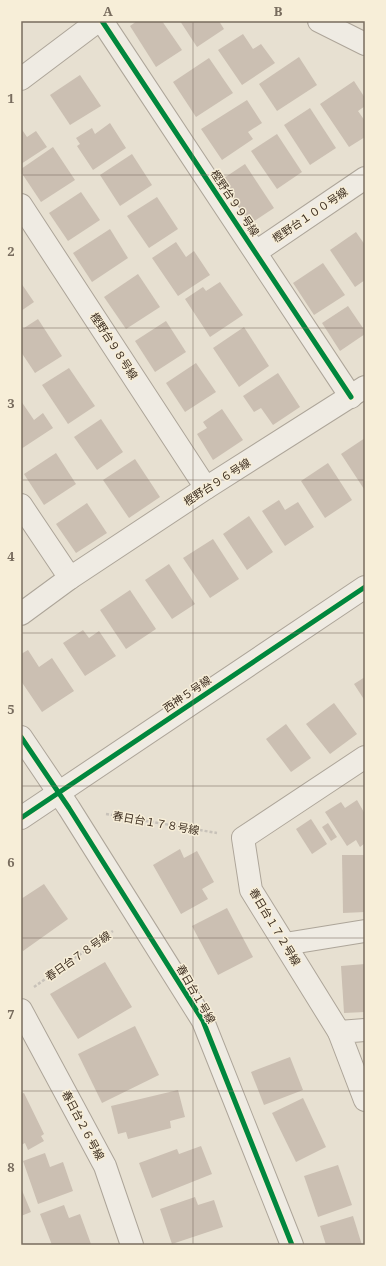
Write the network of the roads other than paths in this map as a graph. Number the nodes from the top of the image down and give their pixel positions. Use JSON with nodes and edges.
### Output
{"nodes":[{"id":1,"x":98,"y":21,"type":"edge"},
{"id":2,"x":102,"y":21,"type":"edge"},
{"id":3,"x":319,"y":21,"type":"edge"},
{"id":4,"x":365,"y":44,"type":"edge"},
{"id":5,"x":21,"y":79,"type":"edge"},
{"id":6,"x":365,"y":178,"type":"edge"},
{"id":7,"x":21,"y":205,"type":"edge"},
{"id":8,"x":256,"y":252,"type":"junction"},
{"id":9,"x":358,"y":392,"type":"edge"},
{"id":10,"x":206,"y":488,"type":"junction"},
{"id":11,"x":21,"y":505,"type":"edge"},
{"id":12,"x":70,"y":578,"type":"junction"},
{"id":13,"x":365,"y":587,"type":"edge"},
{"id":14,"x":21,"y":614,"type":"edge"},
{"id":15,"x":21,"y":737,"type":"edge"},
{"id":16,"x":365,"y":757,"type":"edge"},
{"id":17,"x":64,"y":800,"type":"junction"},
{"id":18,"x":21,"y":818,"type":"edge"},
{"id":19,"x":365,"y":931,"type":"edge"},
{"id":20,"x":285,"y":944,"type":"junction"},
{"id":21,"x":21,"y":1010,"type":"edge"},
{"id":22,"x":365,"y":1030,"type":"edge"},
{"id":23,"x":339,"y":1032,"type":"junction"},
{"id":24,"x":365,"y":1100,"type":"edge"},
{"id":25,"x":132,"y":1245,"type":"edge"},
{"id":26,"x":292,"y":1245,"type":"edge"}],
"edges":[{"from":1,"to":5,"type":"street"},
{"from":2,"to":8,"type":"street","name":"樫野台９９号線"},
{"from":3,"to":4,"type":"street"},
{"from":6,"to":8,"type":"street","name":"樫野台１００号線"},
{"from":7,"to":10,"type":"street","name":"樫野台９８号線"},
{"from":8,"to":9,"type":"street","name":"樫野台９９号線"},
{"from":9,"to":10,"type":"street","name":"樫野台９６号線"},
{"from":10,"to":12,"type":"street","name":"樫野台９６号線"},
{"from":11,"to":12,"type":"street"},
{"from":12,"to":14,"type":"street","name":"樫野台９６号線"},
{"from":13,"to":17,"type":"street","name":"西神５号線"},
{"from":15,"to":17,"type":"street","name":"春日台１号線"},
{"from":16,"to":20,"type":"street","name":"春日台１７２号線"},
{"from":17,"to":18,"type":"street","name":"西神５号線"},
{"from":17,"to":26,"type":"street","name":"春日台１号線"},
{"from":19,"to":20,"type":"street"},
{"from":20,"to":23,"type":"street","name":"春日台１７２号線"},
{"from":21,"to":25,"type":"street","name":"春日台２６号線"},
{"from":22,"to":23,"type":"street"},
{"from":23,"to":24,"type":"street","name":"春日台１７２号線"}]}
